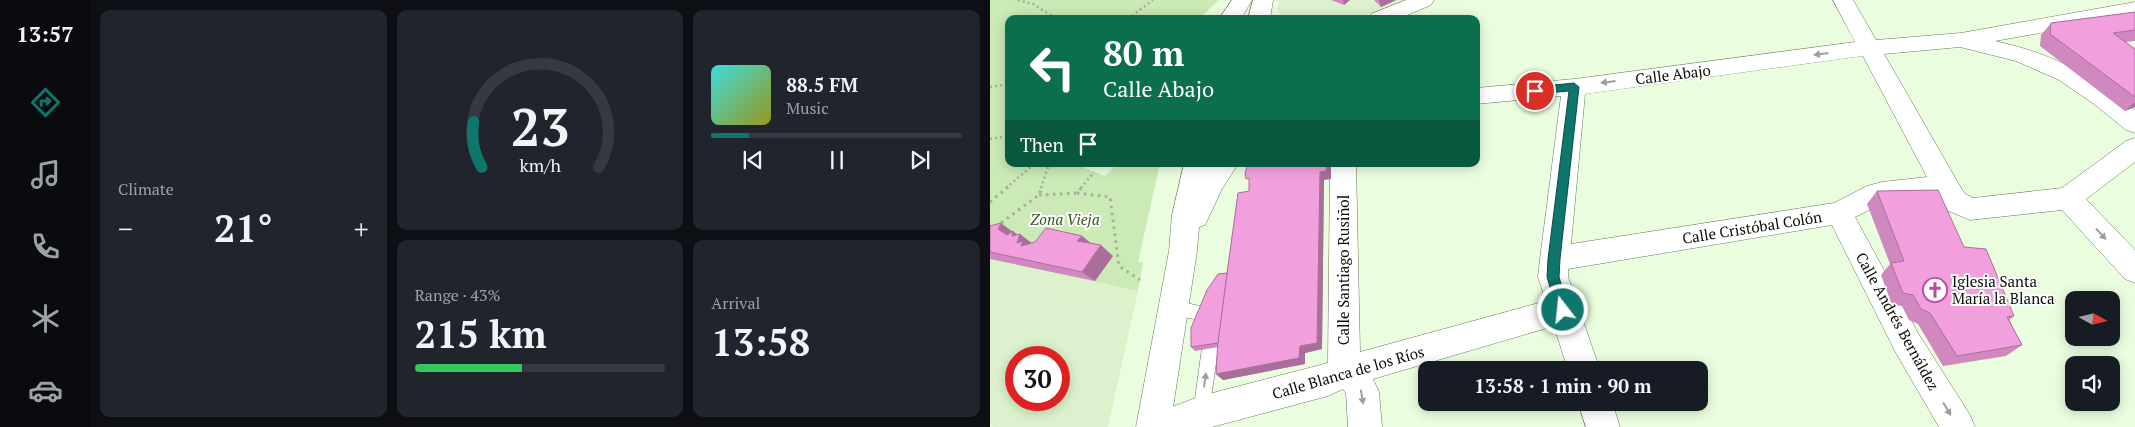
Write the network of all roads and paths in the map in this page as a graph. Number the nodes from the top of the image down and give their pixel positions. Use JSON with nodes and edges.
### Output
{"nodes":[{"id":1,"x":1018,"y":0,"type":"edge"},
{"id":2,"x":1154,"y":0,"type":"edge"},
{"id":3,"x":1242,"y":0,"type":"edge"},
{"id":4,"x":1424,"y":0,"type":"edge"},
{"id":5,"x":1843,"y":0,"type":"edge"},
{"id":6,"x":2135,"y":9,"type":"edge"},
{"id":7,"x":1051,"y":15,"type":"edge"},
{"id":8,"x":1133,"y":15,"type":"edge"},
{"id":9,"x":1233,"y":15,"type":"edge"},
{"id":10,"x":1388,"y":15,"type":"edge"},
{"id":11,"x":1961,"y":40,"type":"junction"},
{"id":12,"x":1870,"y":48,"type":"junction"},
{"id":13,"x":1005,"y":85,"type":"edge"},
{"id":14,"x":990,"y":87,"type":"edge"},
{"id":15,"x":1574,"y":87,"type":"junction"},
{"id":16,"x":1480,"y":96,"type":"edge"},
{"id":17,"x":2135,"y":124,"type":"edge"},
{"id":18,"x":1005,"y":137,"type":"edge"},
{"id":19,"x":990,"y":139,"type":"edge"},
{"id":20,"x":2135,"y":148,"type":"edge"},
{"id":21,"x":1031,"y":167,"type":"edge"},
{"id":22,"x":1049,"y":167,"type":"edge"},
{"id":23,"x":1196,"y":167,"type":"edge"},
{"id":24,"x":1223,"y":167,"type":"edge"},
{"id":25,"x":1343,"y":167,"type":"edge"},
{"id":26,"x":1094,"y":172,"type":"dead end"},
{"id":27,"x":1946,"y":184,"type":"junction"},
{"id":28,"x":1077,"y":193,"type":"junction"},
{"id":29,"x":1039,"y":195,"type":"junction"},
{"id":30,"x":2068,"y":198,"type":"junction"},
{"id":31,"x":990,"y":202,"type":"edge"},
{"id":32,"x":1839,"y":213,"type":"junction"},
{"id":33,"x":990,"y":229,"type":"edge"},
{"id":34,"x":1182,"y":251,"type":"junction"},
{"id":35,"x":1554,"y":259,"type":"junction"},
{"id":36,"x":2135,"y":270,"type":"edge"},
{"id":37,"x":1140,"y":280,"type":"dead end"},
{"id":38,"x":1563,"y":310,"type":"junction"},
{"id":39,"x":1210,"y":348,"type":"edge"},
{"id":40,"x":1581,"y":361,"type":"edge"},
{"id":41,"x":1344,"y":372,"type":"junction"},
{"id":42,"x":1598,"y":411,"type":"edge"},
{"id":43,"x":1201,"y":412,"type":"junction"},
{"id":44,"x":1154,"y":427,"type":"edge"},
{"id":45,"x":1163,"y":427,"type":"edge"},
{"id":46,"x":1366,"y":427,"type":"edge"},
{"id":47,"x":1604,"y":427,"type":"edge"},
{"id":48,"x":1958,"y":427,"type":"edge"}],
"edges":[{"from":1,"to":7,"type":"path"},
{"from":2,"to":8,"type":"path"},
{"from":3,"to":9,"type":"street"},
{"from":4,"to":10,"type":"street"},
{"from":5,"to":12,"type":"street"},
{"from":6,"to":11,"type":"street"},
{"from":11,"to":12,"type":"street","name":"Calle Abajo"},
{"from":11,"to":17,"type":"street"},
{"from":12,"to":15,"type":"street","name":"Calle Abajo","one_way":true},
{"from":12,"to":27,"type":"street"},
{"from":13,"to":14,"type":"path"},
{"from":15,"to":16,"type":"street","name":"Calle Abajo"},
{"from":15,"to":35,"type":"street"},
{"from":18,"to":19,"type":"path"},
{"from":20,"to":30,"type":"street"},
{"from":21,"to":31,"type":"path"},
{"from":22,"to":29,"type":"path"},
{"from":23,"to":34,"type":"street"},
{"from":24,"to":34,"type":"street"},
{"from":25,"to":41,"type":"street","name":"Calle Santiago Rusiñol"},
{"from":26,"to":28,"type":"path"},
{"from":27,"to":30,"type":"street"},
{"from":27,"to":32,"type":"street","name":"Calle Cristóbal Colón"},
{"from":28,"to":29,"type":"path"},
{"from":28,"to":37,"type":"path"},
{"from":29,"to":33,"type":"path"},
{"from":30,"to":36,"type":"street","one_way":true},
{"from":32,"to":35,"type":"street","name":"Calle Cristóbal Colón"},
{"from":32,"to":48,"type":"street","name":"Calle Andrés Bernáldez","one_way":true},
{"from":34,"to":44,"type":"street"},
{"from":35,"to":38,"type":"street"},
{"from":38,"to":40,"type":"street"},
{"from":38,"to":41,"type":"street","name":"Calle Blanca de los Ríos"},
{"from":43,"to":39,"type":"lane","one_way":true},
{"from":41,"to":43,"type":"street","name":"Calle Blanca de los Ríos"},
{"from":41,"to":46,"type":"street","one_way":true},
{"from":42,"to":47,"type":"street"},
{"from":43,"to":45,"type":"street","name":"Calle Blanca de los Ríos"}]}
